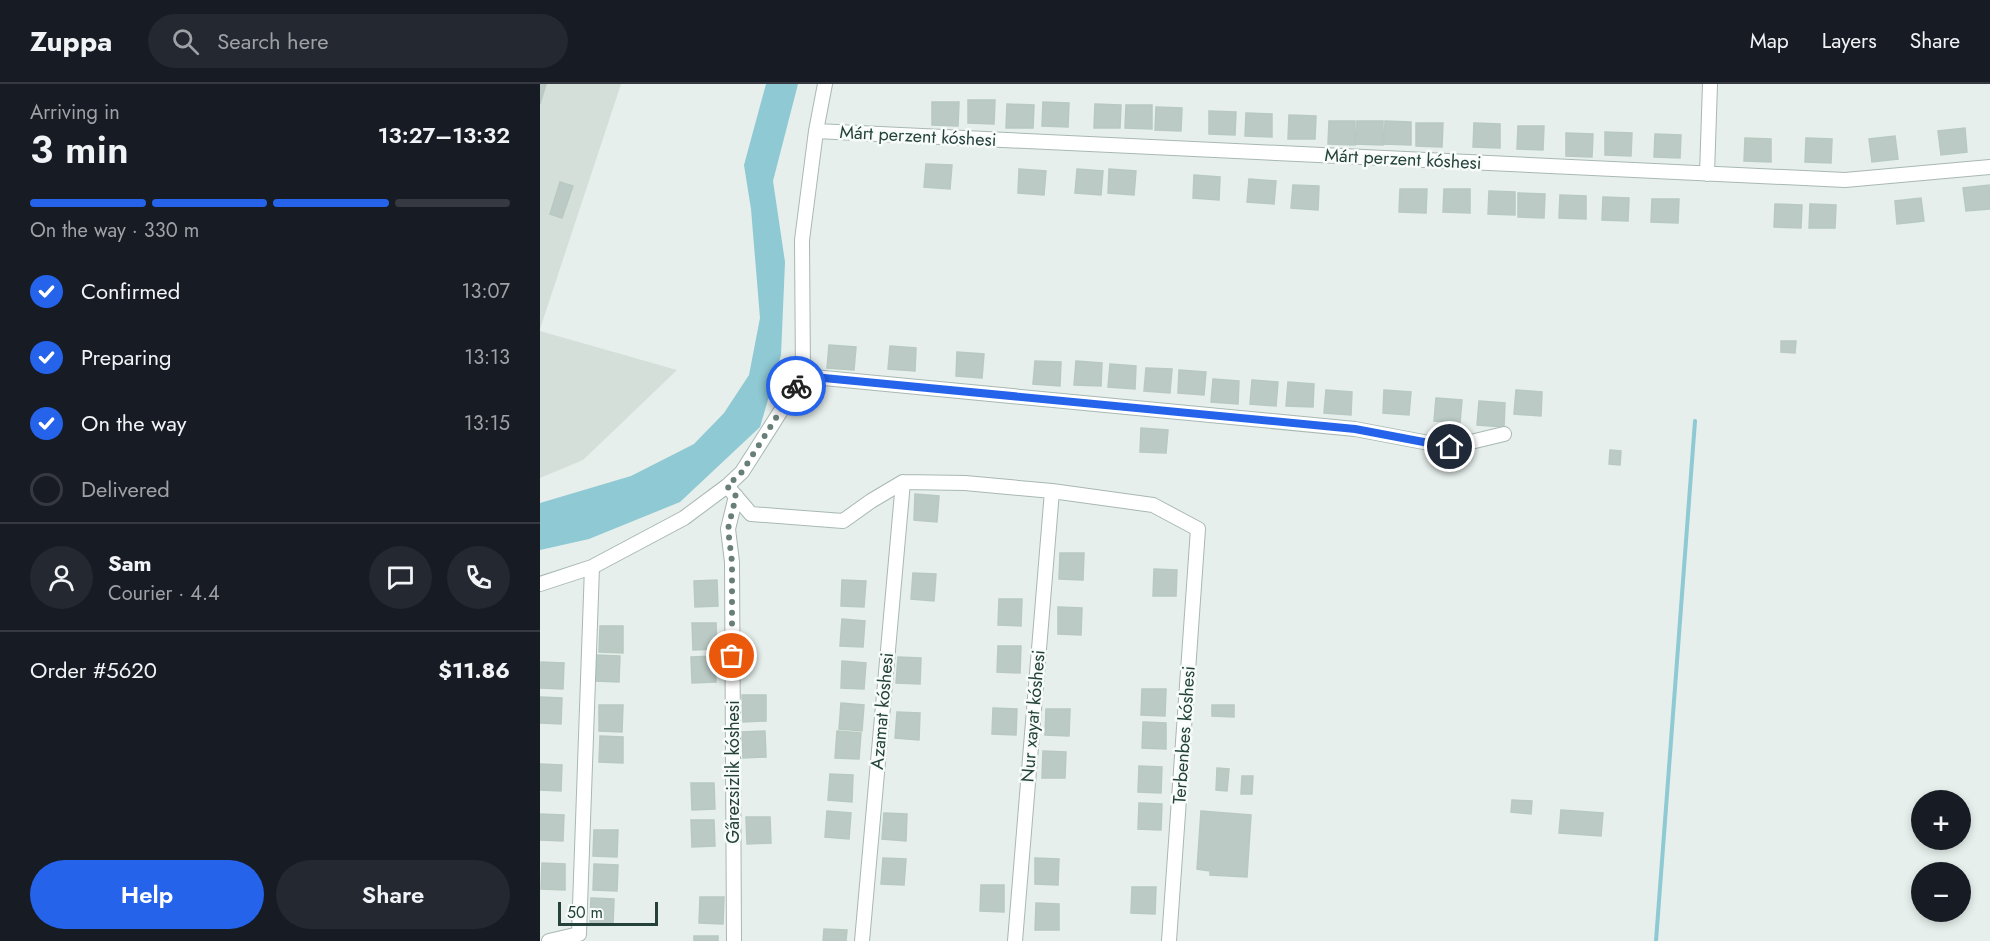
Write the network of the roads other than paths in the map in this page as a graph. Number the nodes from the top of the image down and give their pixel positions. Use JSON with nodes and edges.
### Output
{"nodes":[{"id":1,"x":825,"y":84,"type":"edge"},
{"id":2,"x":1710,"y":84,"type":"edge"},
{"id":3,"x":816,"y":131,"type":"junction"},
{"id":4,"x":1990,"y":167,"type":"edge"},
{"id":5,"x":1707,"y":174,"type":"junction"},
{"id":6,"x":803,"y":376,"type":"junction"},
{"id":7,"x":1504,"y":434,"type":"dead end"},
{"id":8,"x":903,"y":482,"type":"junction"},
{"id":9,"x":732,"y":491,"type":"junction"},
{"id":10,"x":1052,"y":491,"type":"junction"},
{"id":11,"x":592,"y":567,"type":"junction"},
{"id":12,"x":540,"y":584,"type":"edge"},
{"id":13,"x":549,"y":941,"type":"edge"},
{"id":14,"x":734,"y":941,"type":"edge"},
{"id":15,"x":862,"y":941,"type":"edge"},
{"id":16,"x":1015,"y":941,"type":"edge"},
{"id":17,"x":1169,"y":941,"type":"edge"}],
"edges":[{"from":1,"to":3,"type":"street"},
{"from":2,"to":5,"type":"street"},
{"from":3,"to":5,"type":"street","name":"Márt perzent kóshesi"},
{"from":3,"to":6,"type":"street"},
{"from":4,"to":5,"type":"street","name":"Márt perzent kóshesi"},
{"from":6,"to":7,"type":"street"},
{"from":6,"to":9,"type":"street"},
{"from":8,"to":9,"type":"street"},
{"from":8,"to":10,"type":"street"},
{"from":8,"to":15,"type":"street","name":"Azamat kóshesi"},
{"from":9,"to":11,"type":"street"},
{"from":9,"to":14,"type":"street","name":"Ǵárezsizlik kóshesi"},
{"from":10,"to":16,"type":"street","name":"Nur xayat kóshesi"},
{"from":10,"to":17,"type":"street","name":"Terbenbes kóshesi"},
{"from":11,"to":12,"type":"street"},
{"from":11,"to":13,"type":"street"}]}
